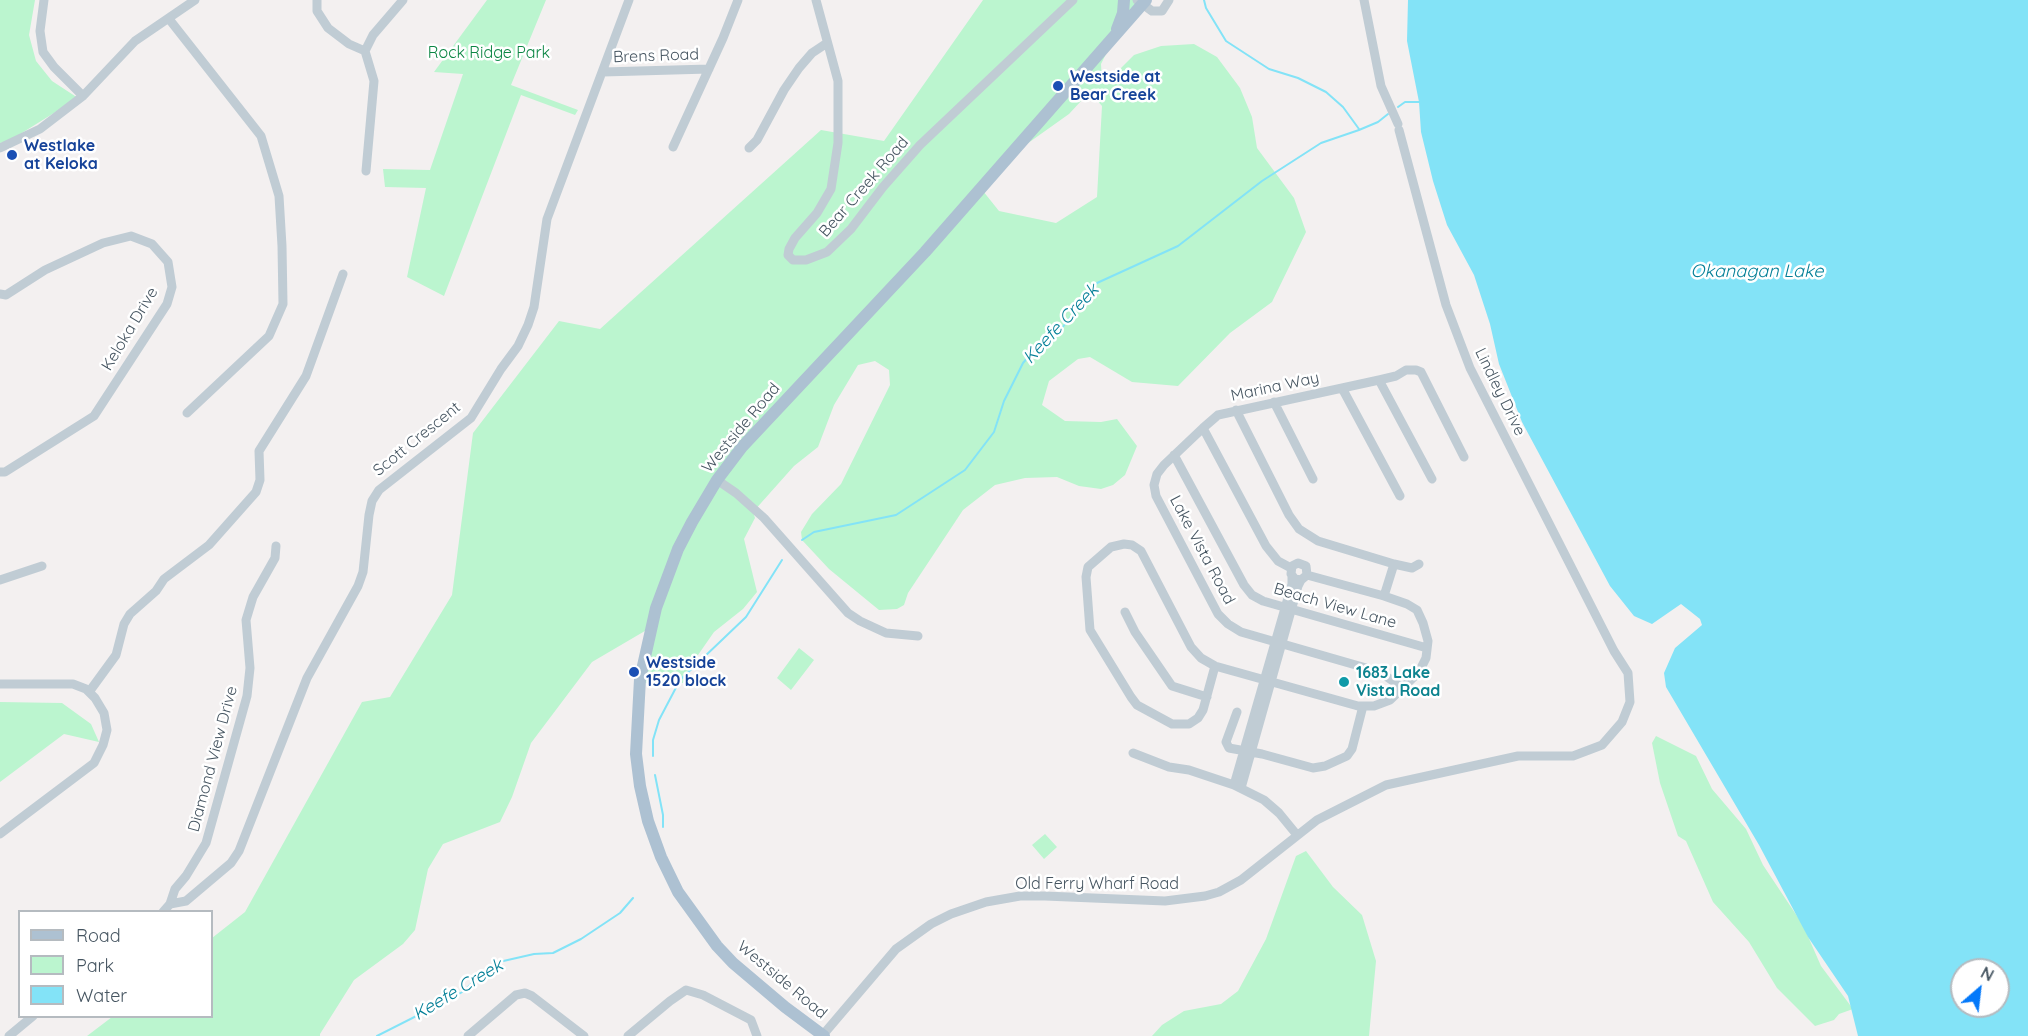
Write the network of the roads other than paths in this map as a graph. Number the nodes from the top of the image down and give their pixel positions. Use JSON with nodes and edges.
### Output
{"nodes":[{"id":1,"x":44,"y":0,"type":"edge"},
{"id":2,"x":195,"y":0,"type":"edge"},
{"id":3,"x":317,"y":0,"type":"edge"},
{"id":4,"x":404,"y":0,"type":"edge"},
{"id":5,"x":629,"y":0,"type":"edge"},
{"id":6,"x":738,"y":0,"type":"edge"},
{"id":7,"x":816,"y":0,"type":"edge"},
{"id":8,"x":1073,"y":0,"type":"edge"},
{"id":9,"x":1124,"y":0,"type":"edge"},
{"id":10,"x":1169,"y":0,"type":"edge"},
{"id":11,"x":1364,"y":0,"type":"edge"},
{"id":12,"x":1142,"y":2,"type":"edge"},
{"id":13,"x":169,"y":19,"type":"junction"},
{"id":14,"x":1114,"y":38,"type":"junction"},
{"id":15,"x":827,"y":43,"type":"junction"},
{"id":16,"x":364,"y":51,"type":"junction"},
{"id":17,"x":709,"y":69,"type":"junction"},
{"id":18,"x":603,"y":72,"type":"junction"},
{"id":19,"x":82,"y":96,"type":"junction"},
{"id":20,"x":673,"y":147,"type":"dead end"},
{"id":21,"x":0,"y":148,"type":"edge"},
{"id":22,"x":749,"y":148,"type":"dead end"},
{"id":23,"x":366,"y":171,"type":"dead end"},
{"id":24,"x":343,"y":274,"type":"dead end"},
{"id":25,"x":0,"y":294,"type":"edge"},
{"id":26,"x":1379,"y":381,"type":"junction"},
{"id":27,"x":1342,"y":388,"type":"junction"},
{"id":28,"x":1274,"y":402,"type":"junction"},
{"id":29,"x":1236,"y":410,"type":"junction"},
{"id":30,"x":187,"y":413,"type":"dead end"},
{"id":31,"x":1203,"y":428,"type":"junction"},
{"id":32,"x":1174,"y":455,"type":"junction"},
{"id":33,"x":1464,"y":457,"type":"dead end"},
{"id":34,"x":0,"y":472,"type":"edge"},
{"id":35,"x":1313,"y":478,"type":"dead end"},
{"id":36,"x":1432,"y":479,"type":"dead end"},
{"id":37,"x":717,"y":480,"type":"junction"},
{"id":38,"x":1400,"y":495,"type":"dead end"},
{"id":39,"x":276,"y":546,"type":"dead end"},
{"id":40,"x":1394,"y":564,"type":"junction"},
{"id":41,"x":1419,"y":564,"type":"dead end"},
{"id":42,"x":42,"y":566,"type":"dead end"},
{"id":43,"x":1298,"y":575,"type":"junction"},
{"id":44,"x":0,"y":580,"type":"edge"},
{"id":45,"x":1384,"y":596,"type":"junction"},
{"id":46,"x":1289,"y":608,"type":"junction"},
{"id":47,"x":1125,"y":612,"type":"dead end"},
{"id":48,"x":918,"y":636,"type":"dead end"},
{"id":49,"x":1279,"y":643,"type":"junction"},
{"id":50,"x":1427,"y":648,"type":"junction"},
{"id":51,"x":1614,"y":651,"type":"joint"},
{"id":52,"x":1215,"y":666,"type":"junction"},
{"id":53,"x":1268,"y":681,"type":"junction"},
{"id":54,"x":0,"y":684,"type":"edge"},
{"id":55,"x":1403,"y":688,"type":"junction"},
{"id":56,"x":89,"y":692,"type":"junction"},
{"id":57,"x":1207,"y":696,"type":"junction"},
{"id":58,"x":1363,"y":706,"type":"junction"},
{"id":59,"x":1236,"y":712,"type":"dead end"},
{"id":60,"x":1133,"y":753,"type":"dead end"},
{"id":61,"x":1247,"y":753,"type":"junction"},
{"id":62,"x":1238,"y":786,"type":"junction"},
{"id":63,"x":0,"y":834,"type":"edge"},
{"id":64,"x":1298,"y":835,"type":"junction"},
{"id":65,"x":167,"y":908,"type":"edge"},
{"id":66,"x":32,"y":1018,"type":"edge"},
{"id":67,"x":473,"y":1035,"type":"edge"},
{"id":68,"x":9,"y":1036,"type":"edge"},
{"id":69,"x":584,"y":1036,"type":"edge"},
{"id":70,"x":628,"y":1036,"type":"edge"},
{"id":71,"x":757,"y":1036,"type":"edge"},
{"id":72,"x":823,"y":1036,"type":"edge"}],
"edges":[{"from":1,"to":19,"type":"street"},
{"from":2,"to":13,"type":"street"},
{"from":3,"to":16,"type":"street"},
{"from":4,"to":16,"type":"street"},
{"from":5,"to":18,"type":"street","name":"Scott Crescent"},
{"from":6,"to":17,"type":"street"},
{"from":7,"to":15,"type":"street","name":"Bear Creek Road"},
{"from":8,"to":15,"type":"street","name":"Bear Creek Road"},
{"from":9,"to":14,"type":"main road"},
{"from":10,"to":12,"type":"street"},
{"from":11,"to":51,"type":"street","name":"Lindley Drive"},
{"from":12,"to":14,"type":"main road","name":"Westside Road"},
{"from":13,"to":19,"type":"street"},
{"from":13,"to":30,"type":"street"},
{"from":14,"to":37,"type":"main road","name":"Westside Road"},
{"from":15,"to":22,"type":"street"},
{"from":16,"to":23,"type":"street"},
{"from":17,"to":18,"type":"street","name":"Brens Road"},
{"from":17,"to":20,"type":"street"},
{"from":18,"to":65,"type":"street","name":"Scott Crescent"},
{"from":19,"to":21,"type":"street"},
{"from":24,"to":56,"type":"street"},
{"from":25,"to":34,"type":"street","name":"Keloka Drive"},
{"from":26,"to":27,"type":"street","name":"Marina Way"},
{"from":26,"to":33,"type":"street","name":"Marina Way"},
{"from":26,"to":36,"type":"street"},
{"from":27,"to":28,"type":"street","name":"Marina Way"},
{"from":27,"to":38,"type":"street"},
{"from":28,"to":29,"type":"street","name":"Marina Way"},
{"from":28,"to":35,"type":"street"},
{"from":29,"to":31,"type":"street","name":"Marina Way"},
{"from":29,"to":40,"type":"street"},
{"from":31,"to":32,"type":"street","name":"Lake Vista Road"},
{"from":31,"to":43,"type":"street"},
{"from":32,"to":46,"type":"street","name":"Beach View Lane"},
{"from":32,"to":49,"type":"street","name":"Lake Vista Road"},
{"from":37,"to":48,"type":"street"},
{"from":37,"to":72,"type":"main road","name":"Westside Road"},
{"from":39,"to":65,"type":"street","name":"Diamond View Drive"},
{"from":40,"to":41,"type":"street"},
{"from":40,"to":45,"type":"street"},
{"from":42,"to":44,"type":"street"},
{"from":43,"to":45,"type":"street"},
{"from":43,"to":46,"type":"street"},
{"from":45,"to":50,"type":"street"},
{"from":46,"to":49,"type":"street"},
{"from":46,"to":50,"type":"street","name":"Beach View Lane"},
{"from":47,"to":57,"type":"street"},
{"from":49,"to":53,"type":"street"},
{"from":49,"to":55,"type":"street","name":"Lake Vista Road"},
{"from":50,"to":55,"type":"street"},
{"from":51,"to":64,"type":"street","name":"Old Ferry Wharf Road"},
{"from":52,"to":53,"type":"street"},
{"from":52,"to":57,"type":"street"},
{"from":52,"to":57,"type":"street"},
{"from":53,"to":58,"type":"street"},
{"from":53,"to":61,"type":"street"},
{"from":54,"to":56,"type":"street"},
{"from":55,"to":58,"type":"street"},
{"from":56,"to":63,"type":"street"},
{"from":58,"to":61,"type":"street"},
{"from":59,"to":61,"type":"street"},
{"from":60,"to":62,"type":"street"},
{"from":61,"to":62,"type":"street"},
{"from":62,"to":64,"type":"street"},
{"from":64,"to":72,"type":"street","name":"Old Ferry Wharf Road"},
{"from":66,"to":68,"type":"street"},
{"from":67,"to":69,"type":"street"},
{"from":70,"to":71,"type":"street"}]}
